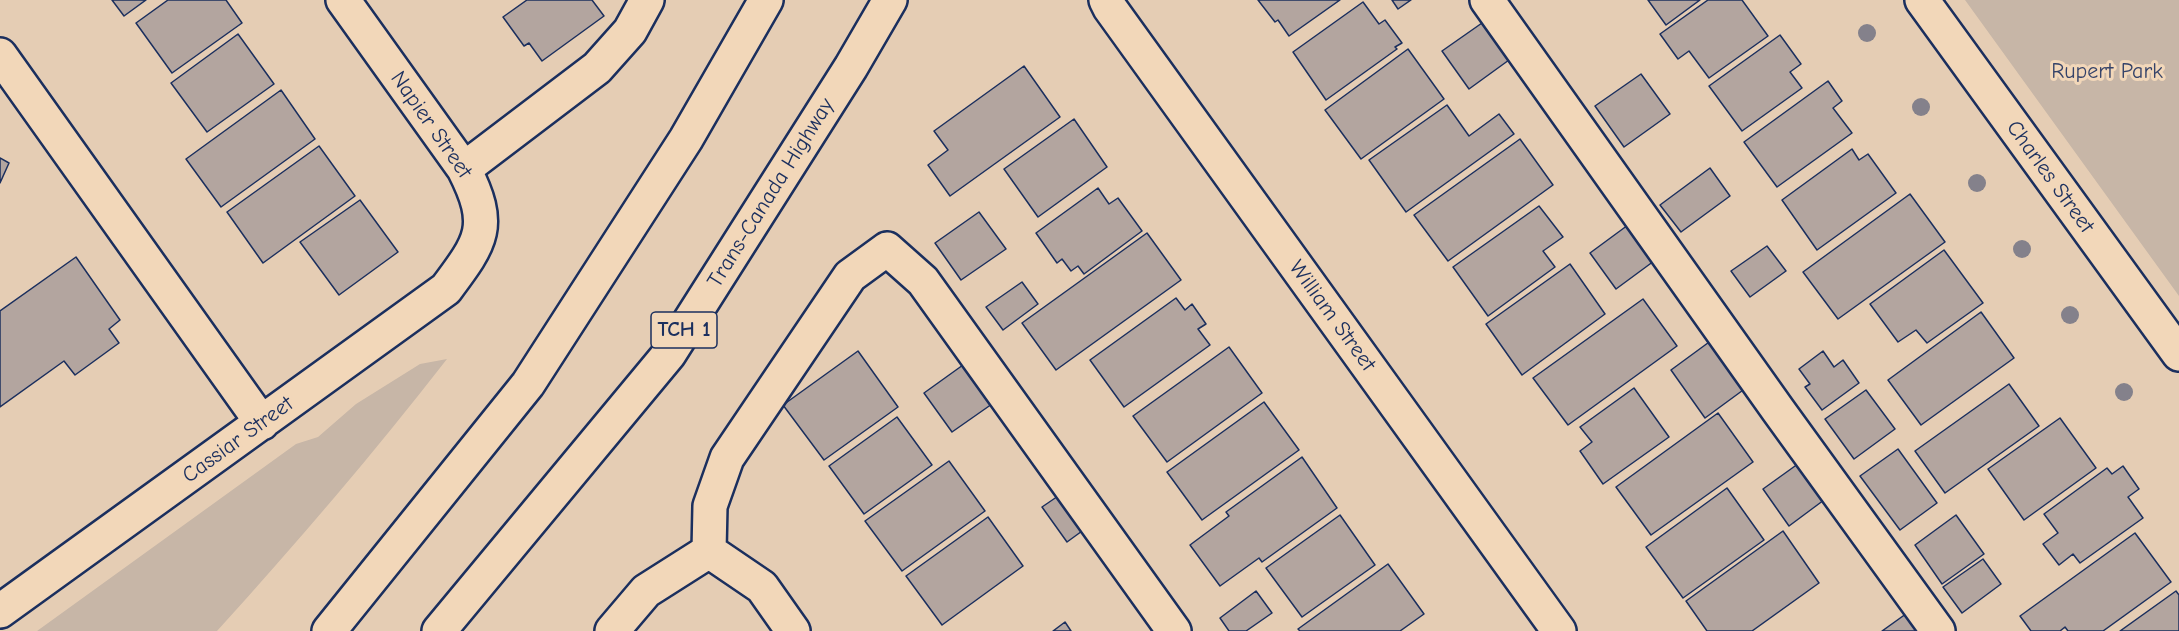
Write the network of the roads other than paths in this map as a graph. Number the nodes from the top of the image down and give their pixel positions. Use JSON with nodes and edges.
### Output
{"nodes":[{"id":1,"x":343,"y":0,"type":"edge"},
{"id":2,"x":647,"y":0,"type":"edge"},
{"id":3,"x":766,"y":0,"type":"edge"},
{"id":4,"x":890,"y":0,"type":"edge"},
{"id":5,"x":1106,"y":0,"type":"edge"},
{"id":6,"x":1487,"y":0,"type":"edge"},
{"id":7,"x":1922,"y":0,"type":"edge"},
{"id":8,"x":0,"y":55,"type":"edge"},
{"id":9,"x":464,"y":169,"type":"junction"},
{"id":10,"x":468,"y":260,"type":"joint"},
{"id":11,"x":2179,"y":354,"type":"edge"},
{"id":12,"x":262,"y":423,"type":"junction"},
{"id":13,"x":710,"y":551,"type":"junction"},
{"id":14,"x":373,"y":577,"type":"junction"},
{"id":15,"x":0,"y":611,"type":"edge"},
{"id":16,"x":313,"y":631,"type":"edge"},
{"id":17,"x":330,"y":631,"type":"edge"},
{"id":18,"x":439,"y":631,"type":"edge"},
{"id":19,"x":612,"y":631,"type":"edge"},
{"id":20,"x":794,"y":631,"type":"edge"},
{"id":21,"x":1174,"y":631,"type":"edge"},
{"id":22,"x":1559,"y":631,"type":"edge"},
{"id":23,"x":1938,"y":631,"type":"edge"}],
"edges":[{"from":1,"to":9,"type":"main road","name":"Napier Street"},
{"from":2,"to":9,"type":"main road"},
{"from":3,"to":14,"type":"main road"},
{"from":4,"to":18,"type":"main road","name":"Trans-Canada Highway","number":"TCH 1"},
{"from":5,"to":22,"type":"main road","name":"William Street"},
{"from":6,"to":23,"type":"main road"},
{"from":7,"to":11,"type":"main road","name":"Charles Street"},
{"from":8,"to":12,"type":"main road"},
{"from":9,"to":10,"type":"main road","name":"Napier Street"},
{"from":10,"to":12,"type":"main road","name":"Cassiar Street"},
{"from":12,"to":15,"type":"main road","name":"Cassiar Street"},
{"from":13,"to":19,"type":"main road"},
{"from":13,"to":20,"type":"main road"},
{"from":13,"to":21,"type":"main road"},
{"from":14,"to":16,"type":"main road"},
{"from":14,"to":17,"type":"main road"}]}
